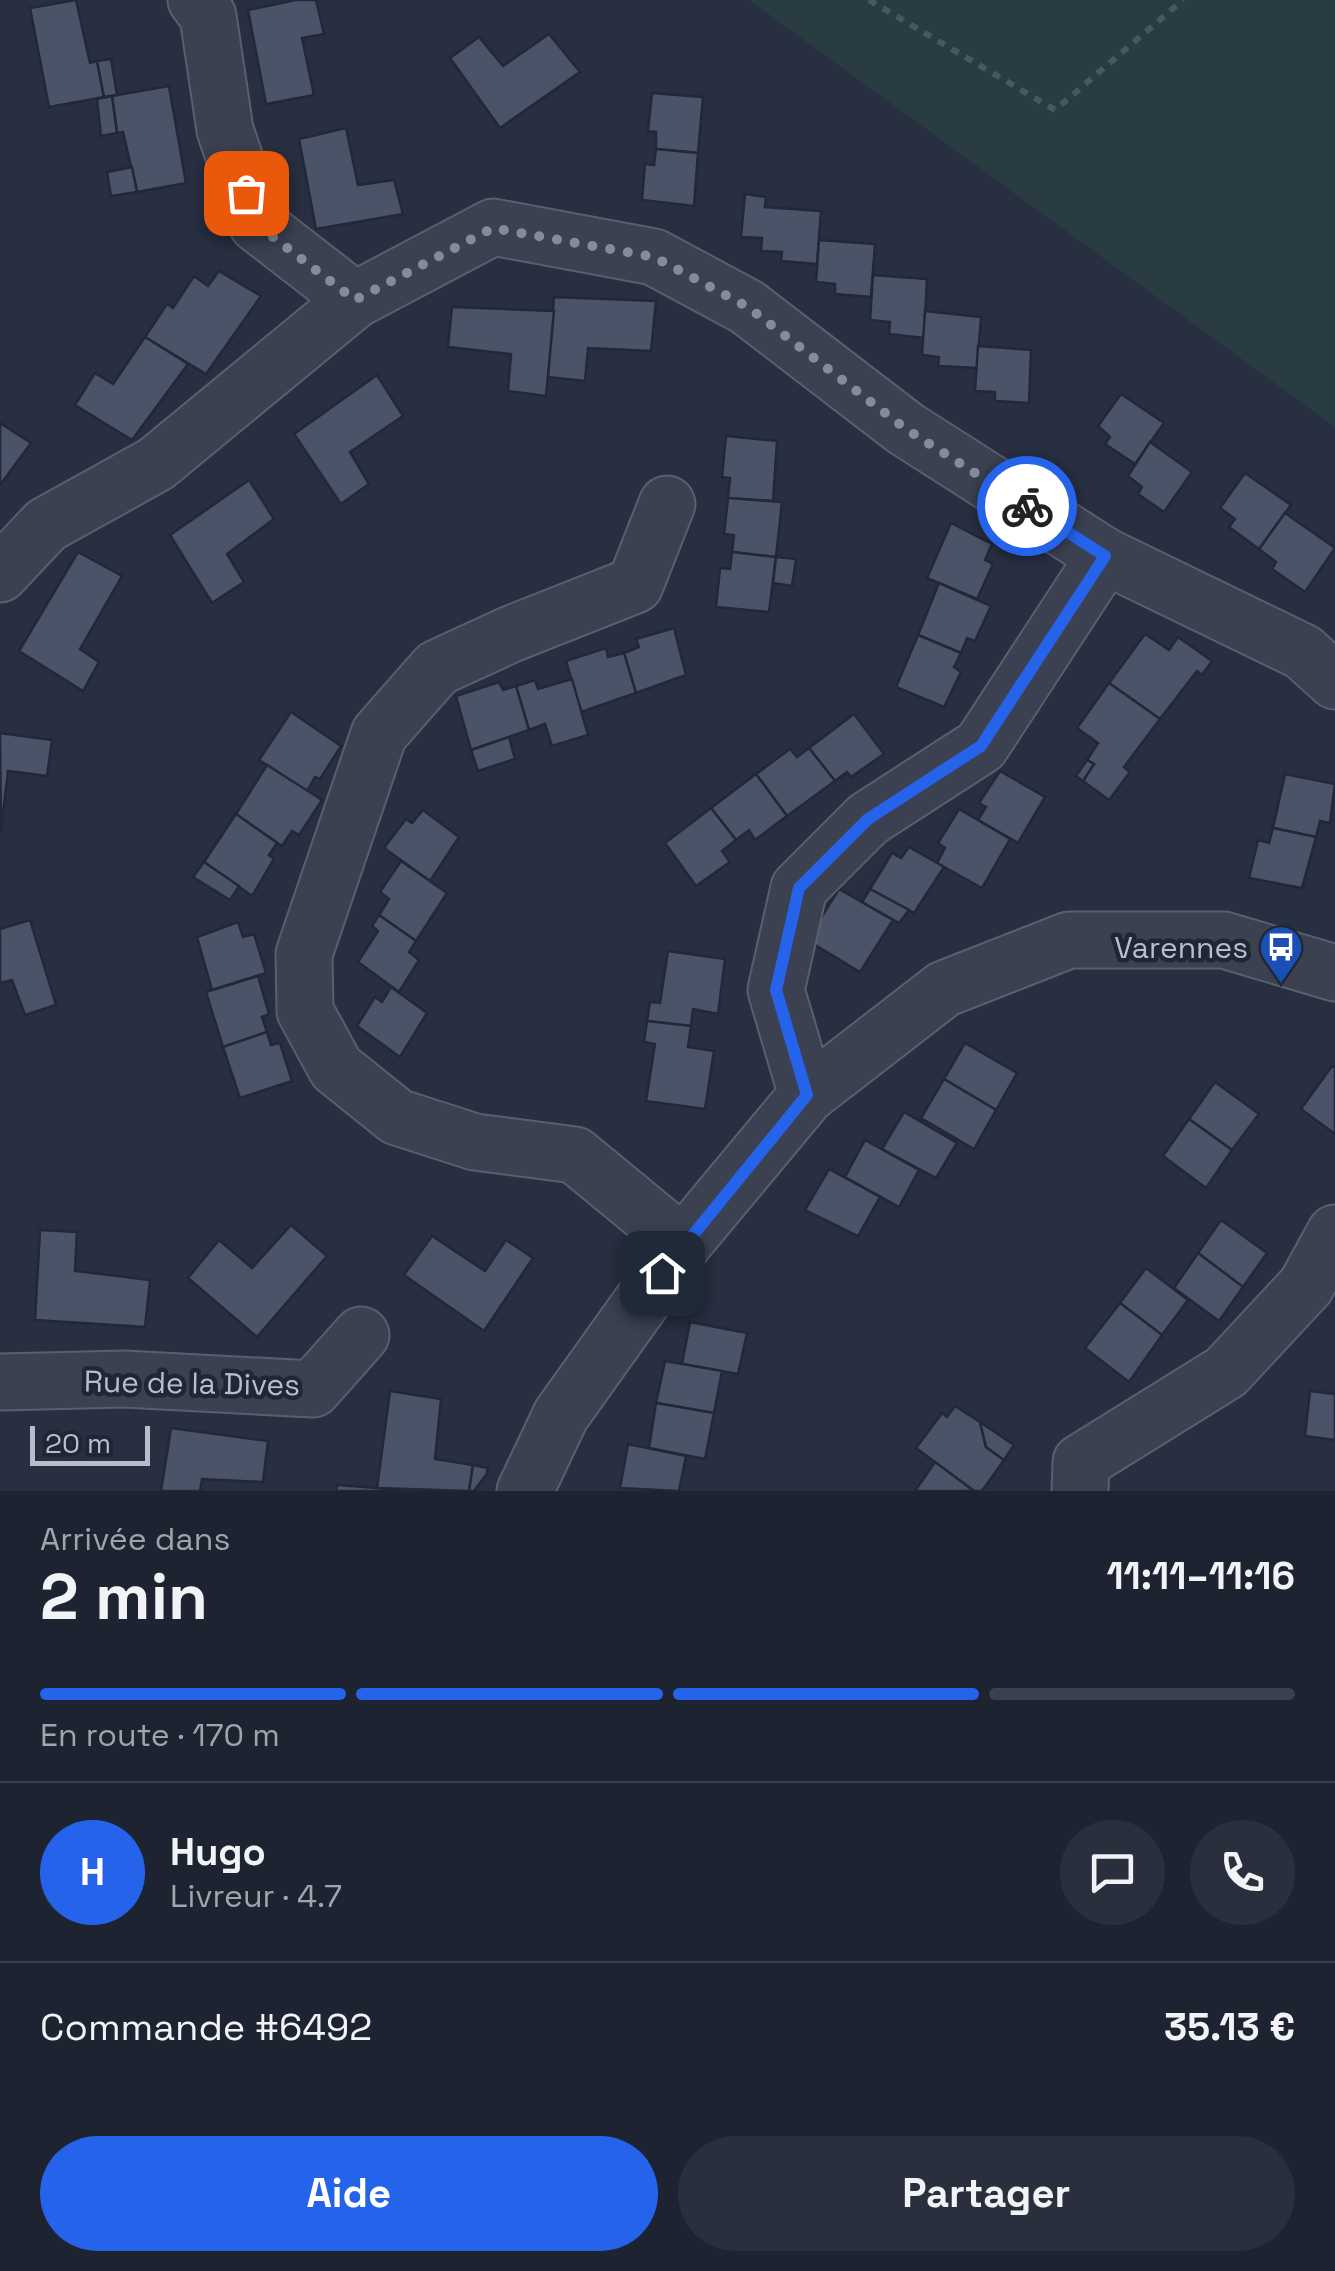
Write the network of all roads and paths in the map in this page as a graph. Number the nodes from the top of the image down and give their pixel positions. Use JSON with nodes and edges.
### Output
{"nodes":[{"id":1,"x":196,"y":0,"type":"edge"},
{"id":2,"x":869,"y":0,"type":"edge"},
{"id":3,"x":1184,"y":0,"type":"edge"},
{"id":4,"x":355,"y":300,"type":"junction"},
{"id":5,"x":668,"y":504,"type":"dead end"},
{"id":6,"x":1105,"y":556,"type":"junction"},
{"id":7,"x":0,"y":574,"type":"edge"},
{"id":8,"x":1335,"y":682,"type":"edge"},
{"id":9,"x":1335,"y":973,"type":"edge"},
{"id":10,"x":807,"y":1095,"type":"junction"},
{"id":11,"x":1335,"y":1233,"type":"edge"},
{"id":12,"x":683,"y":1244,"type":"junction"},
{"id":13,"x":361,"y":1335,"type":"dead end"},
{"id":14,"x":0,"y":1382,"type":"edge"},
{"id":15,"x":525,"y":1491,"type":"edge"},
{"id":16,"x":1080,"y":1491,"type":"edge"}],
"edges":[{"from":1,"to":4,"type":"street"},
{"from":2,"to":3,"type":"path"},
{"from":4,"to":6,"type":"street"},
{"from":4,"to":7,"type":"street"},
{"from":5,"to":12,"type":"street"},
{"from":6,"to":8,"type":"street"},
{"from":6,"to":10,"type":"street"},
{"from":9,"to":10,"type":"street"},
{"from":10,"to":12,"type":"street"},
{"from":11,"to":16,"type":"street"},
{"from":12,"to":15,"type":"street"},
{"from":13,"to":14,"type":"street","name":"Rue de la Dives"}]}
